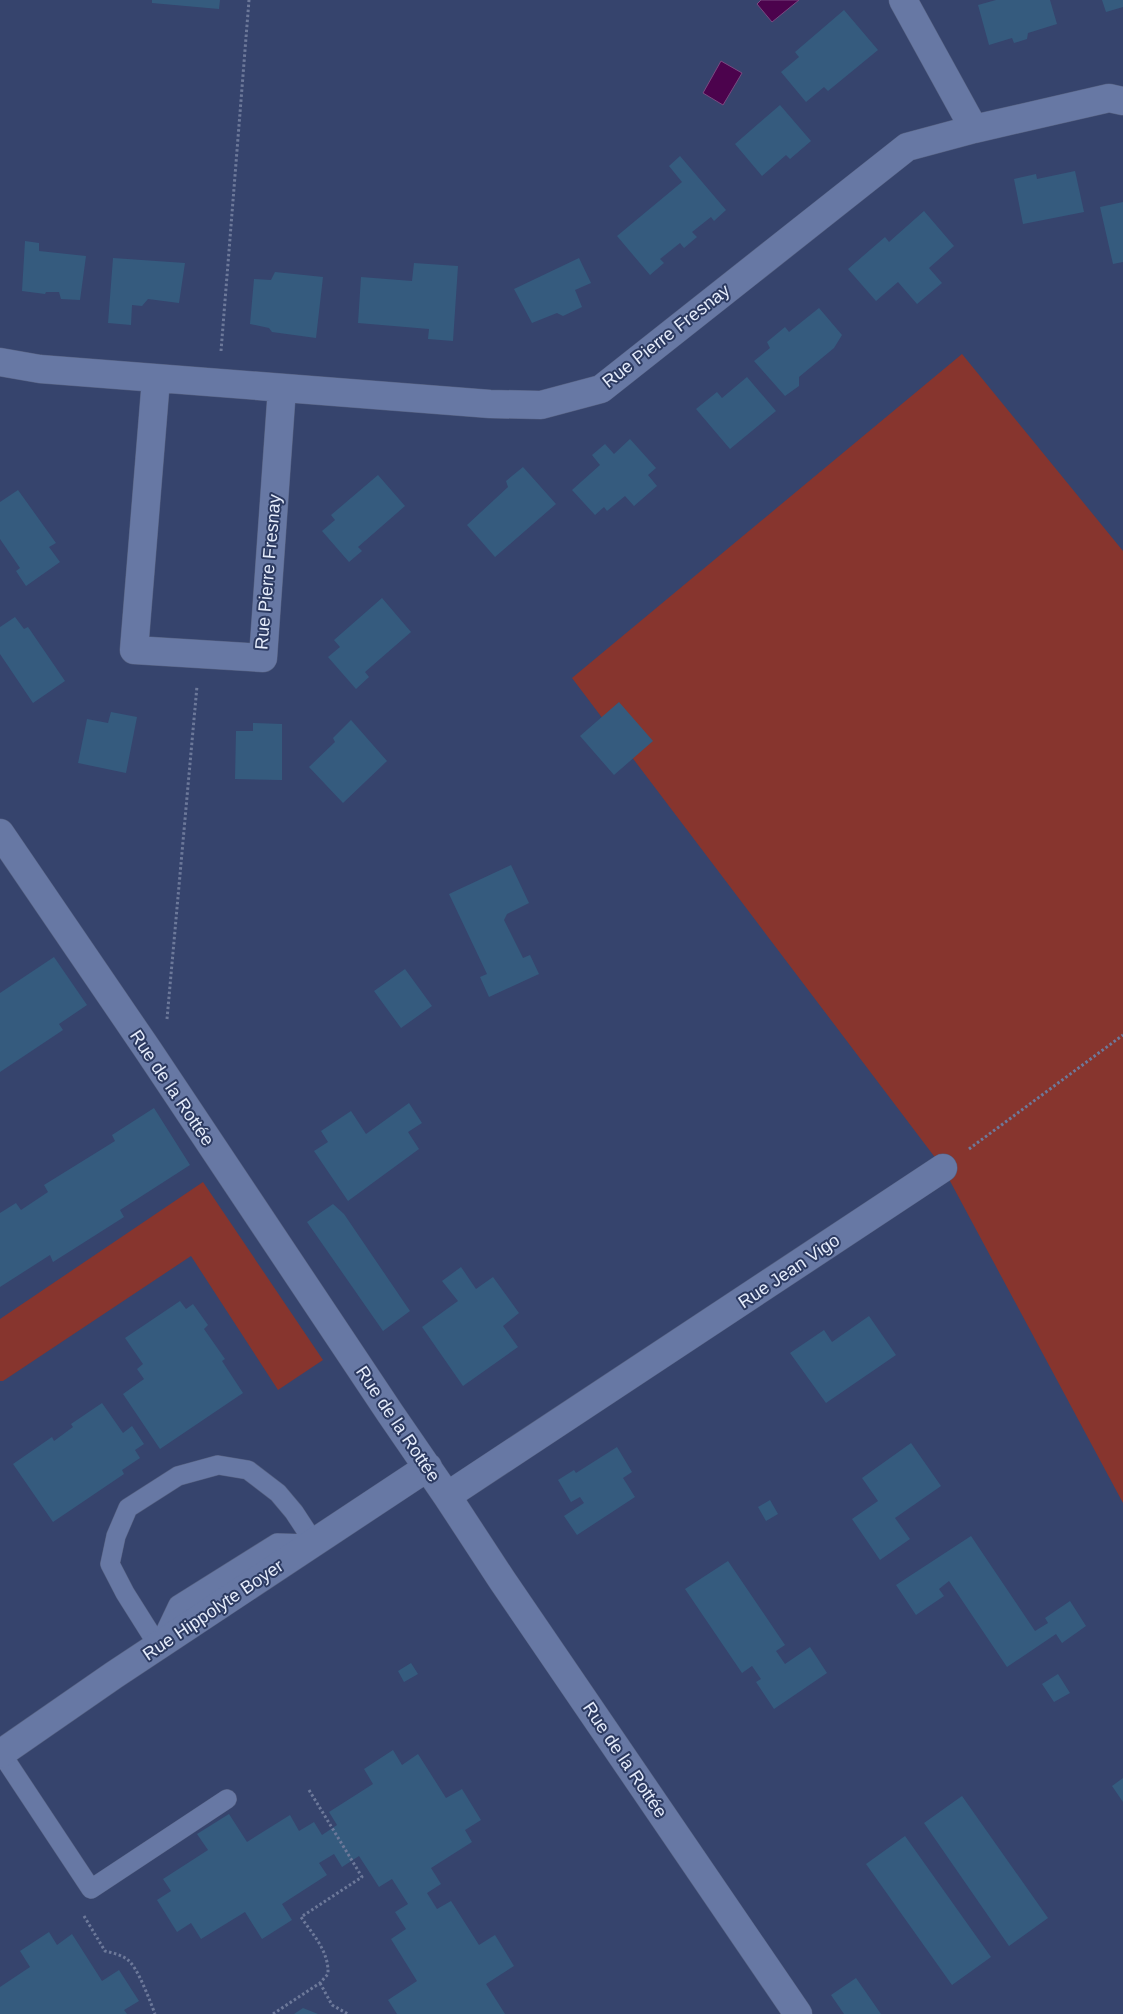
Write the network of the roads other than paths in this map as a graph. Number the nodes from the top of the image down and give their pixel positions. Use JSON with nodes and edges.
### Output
{"nodes":[{"id":1,"x":904,"y":0,"type":"edge"},
{"id":2,"x":1123,"y":101,"type":"edge"},
{"id":3,"x":974,"y":129,"type":"junction"},
{"id":4,"x":0,"y":362,"type":"edge"},
{"id":5,"x":156,"y":379,"type":"junction"},
{"id":6,"x":282,"y":388,"type":"junction"},
{"id":7,"x":0,"y":834,"type":"edge"},
{"id":8,"x":943,"y":1168,"type":"road end"},
{"id":9,"x":428,"y":1468,"type":"junction"},
{"id":10,"x":447,"y":1496,"type":"junction"},
{"id":11,"x":315,"y":1544,"type":"junction"},
{"id":12,"x":159,"y":1647,"type":"junction"},
{"id":13,"x":1,"y":1754,"type":"edge"},
{"id":14,"x":227,"y":1799,"type":"dead end"},
{"id":15,"x":798,"y":2014,"type":"edge"}],
"edges":[{"from":1,"to":3,"type":"street"},
{"from":2,"to":3,"type":"street","name":"Rue Pierre Fresnay"},
{"from":3,"to":6,"type":"street","name":"Rue Pierre Fresnay"},
{"from":4,"to":5,"type":"street","name":"Rue Pierre Fresnay"},
{"from":5,"to":6,"type":"street","name":"Rue Pierre Fresnay"},
{"from":5,"to":6,"type":"street","name":"Rue Pierre Fresnay"},
{"from":7,"to":9,"type":"street","name":"Rue de la Rottée"},
{"from":8,"to":10,"type":"street","name":"Rue Jean Vigo"},
{"from":9,"to":10,"type":"street","name":"Rue de la Rottée"},
{"from":9,"to":11,"type":"street","name":"Rue Hippolyte Boyer"},
{"from":10,"to":15,"type":"street","name":"Rue de la Rottée"},
{"from":11,"to":12,"type":"street","name":"Rue Hippolyte Boyer"},
{"from":11,"to":12,"type":"lane"},
{"from":12,"to":13,"type":"street","name":"Rue Hippolyte Boyer"},
{"from":13,"to":14,"type":"lane"}]}
